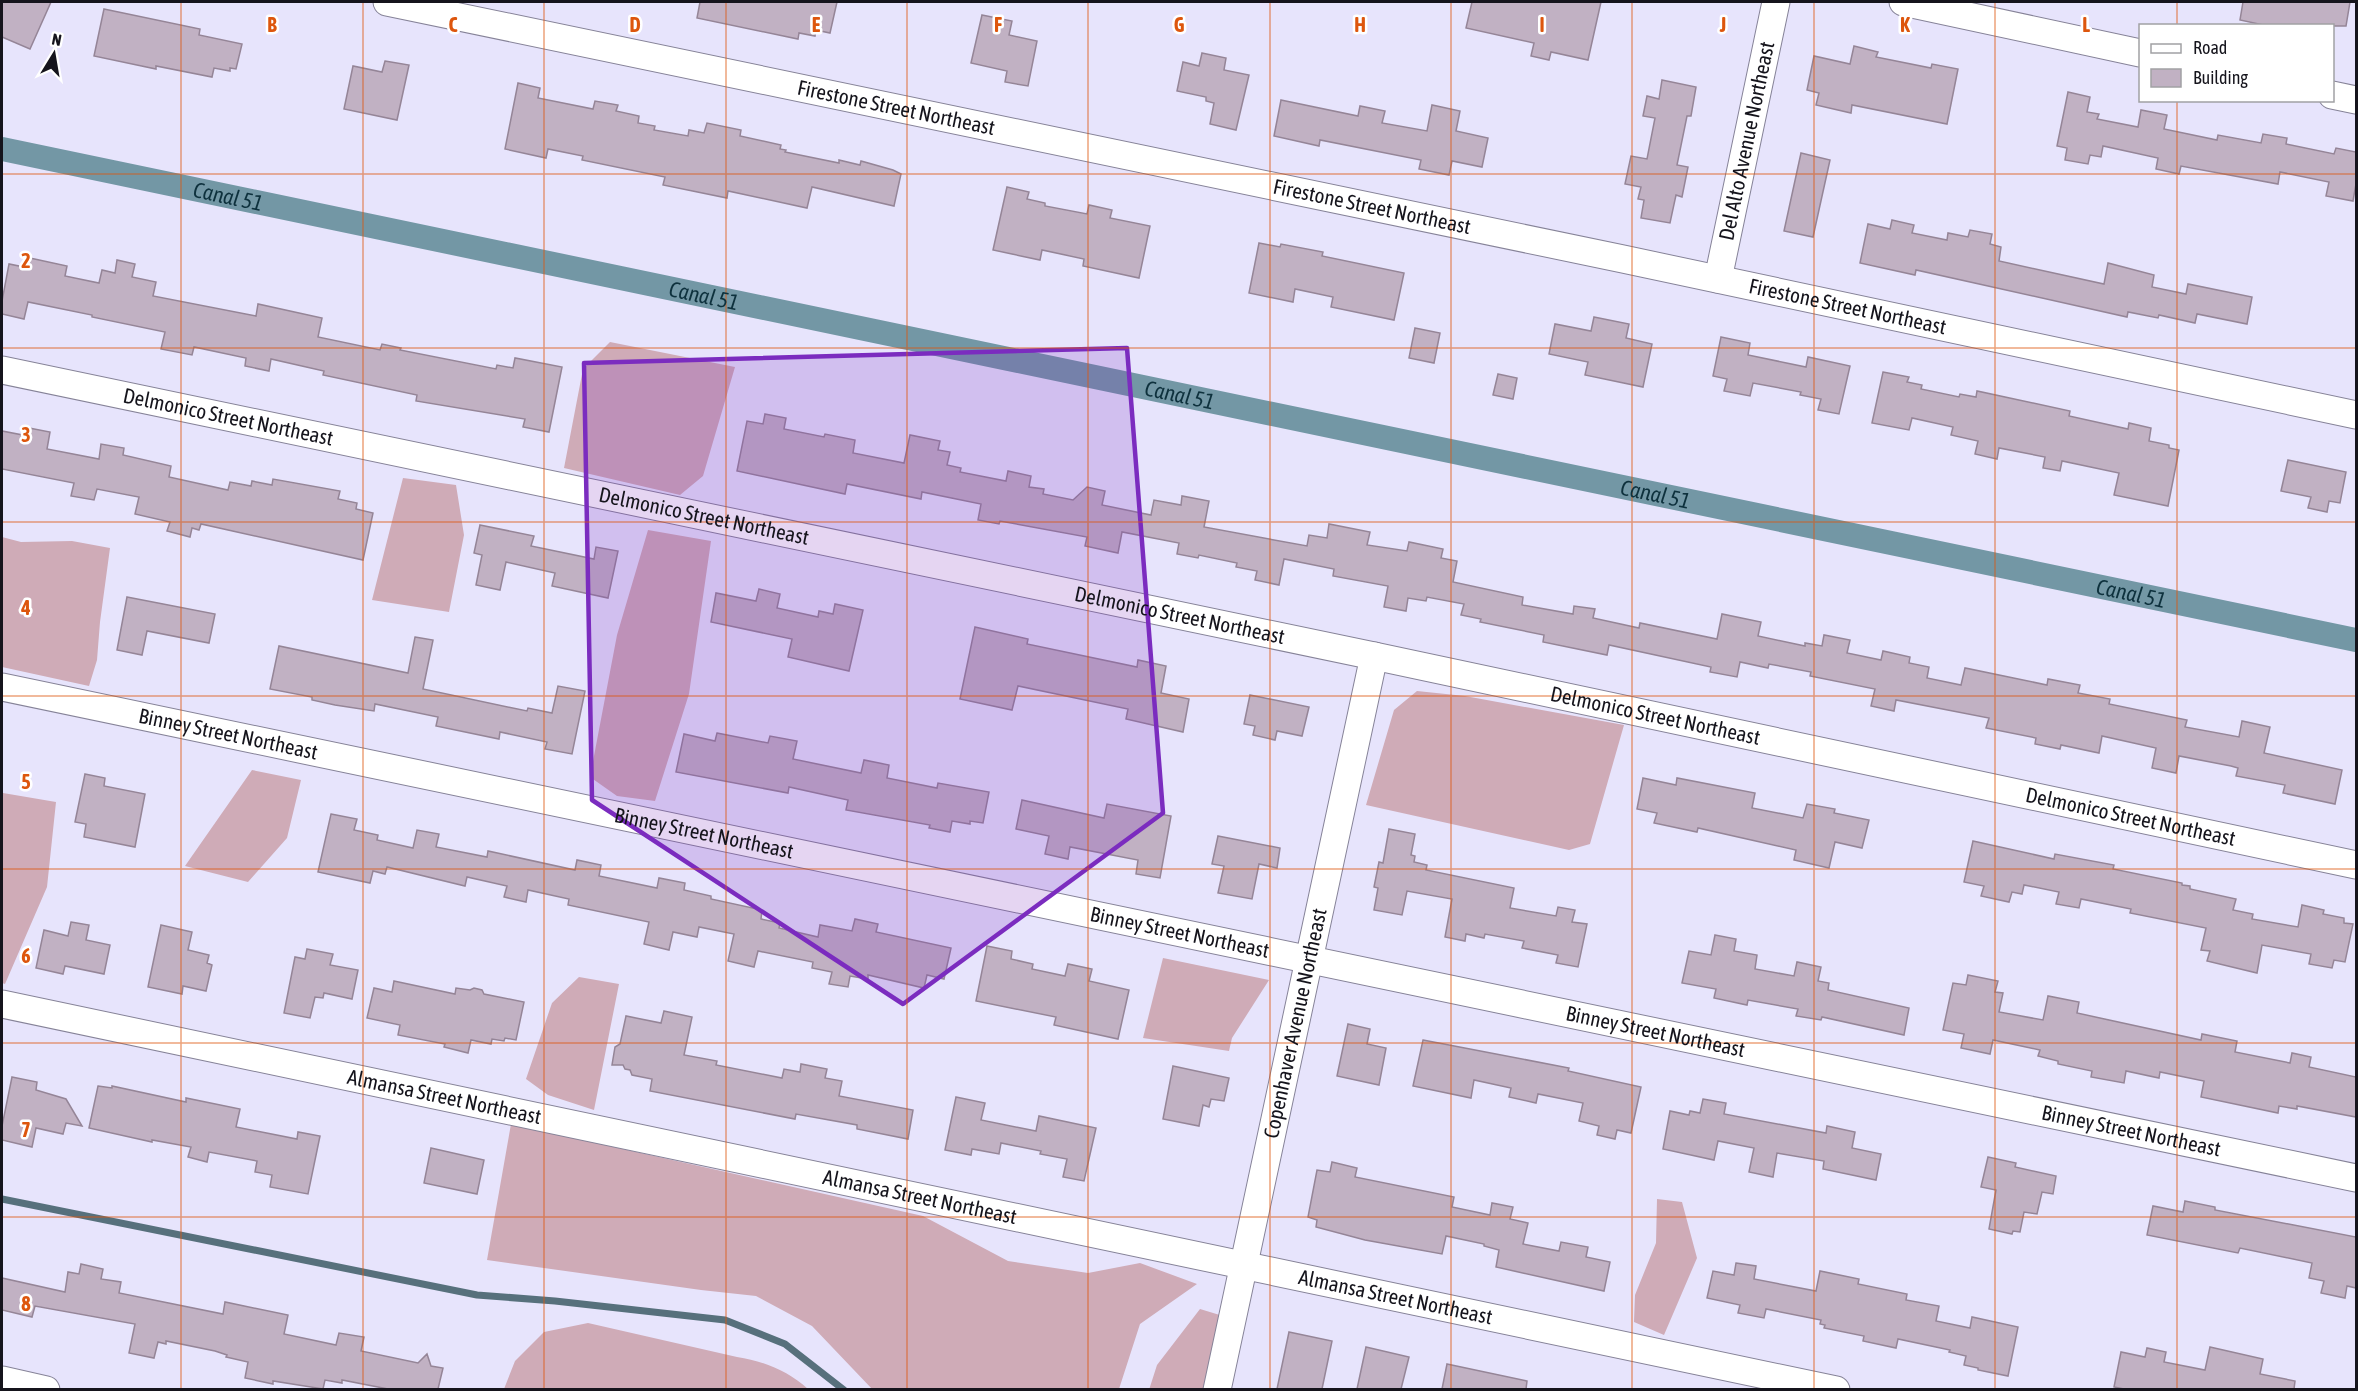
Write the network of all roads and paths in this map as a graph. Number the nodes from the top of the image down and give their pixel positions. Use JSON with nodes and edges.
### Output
{"nodes":[{"id":1,"x":387,"y":2,"type":"edge"},
{"id":2,"x":1776,"y":2,"type":"edge"},
{"id":3,"x":1903,"y":2,"type":"edge"},
{"id":4,"x":2139,"y":53,"type":"edge"},
{"id":5,"x":2334,"y":94,"type":"edge"},
{"id":6,"x":2356,"y":100,"type":"edge"},
{"id":7,"x":1718,"y":279,"type":"junction"},
{"id":8,"x":2,"y":370,"type":"edge"},
{"id":9,"x":2356,"y":415,"type":"edge"},
{"id":10,"x":1374,"y":656,"type":"junction"},
{"id":11,"x":2,"y":687,"type":"edge"},
{"id":12,"x":2356,"y":865,"type":"edge"},
{"id":13,"x":1309,"y":959,"type":"junction"},
{"id":14,"x":2,"y":1004,"type":"edge"},
{"id":15,"x":2356,"y":1178,"type":"edge"},
{"id":16,"x":1243,"y":1264,"type":"junction"},
{"id":17,"x":2,"y":1380,"type":"edge"},
{"id":18,"x":46,"y":1389,"type":"edge"},
{"id":19,"x":1217,"y":1389,"type":"edge"},
{"id":20,"x":1836,"y":1389,"type":"edge"}],
"edges":[{"from":1,"to":7,"type":"street","name":"Firestone Street Northeast"},
{"from":2,"to":7,"type":"street","name":"Del Alto Avenue Northeast"},
{"from":3,"to":4,"type":"street"},
{"from":5,"to":6,"type":"street"},
{"from":7,"to":9,"type":"street","name":"Firestone Street Northeast"},
{"from":8,"to":10,"type":"street","name":"Delmonico Street Northeast"},
{"from":10,"to":12,"type":"street","name":"Delmonico Street Northeast"},
{"from":10,"to":13,"type":"street","name":"Copenhaver Avenue Northeast"},
{"from":11,"to":13,"type":"street","name":"Binney Street Northeast"},
{"from":13,"to":15,"type":"street","name":"Binney Street Northeast"},
{"from":13,"to":16,"type":"street","name":"Copenhaver Avenue Northeast"},
{"from":14,"to":16,"type":"street","name":"Almansa Street Northeast"},
{"from":16,"to":19,"type":"street","name":"Copenhaver Avenue Northeast"},
{"from":16,"to":20,"type":"street","name":"Almansa Street Northeast"},
{"from":17,"to":18,"type":"street"}]}
